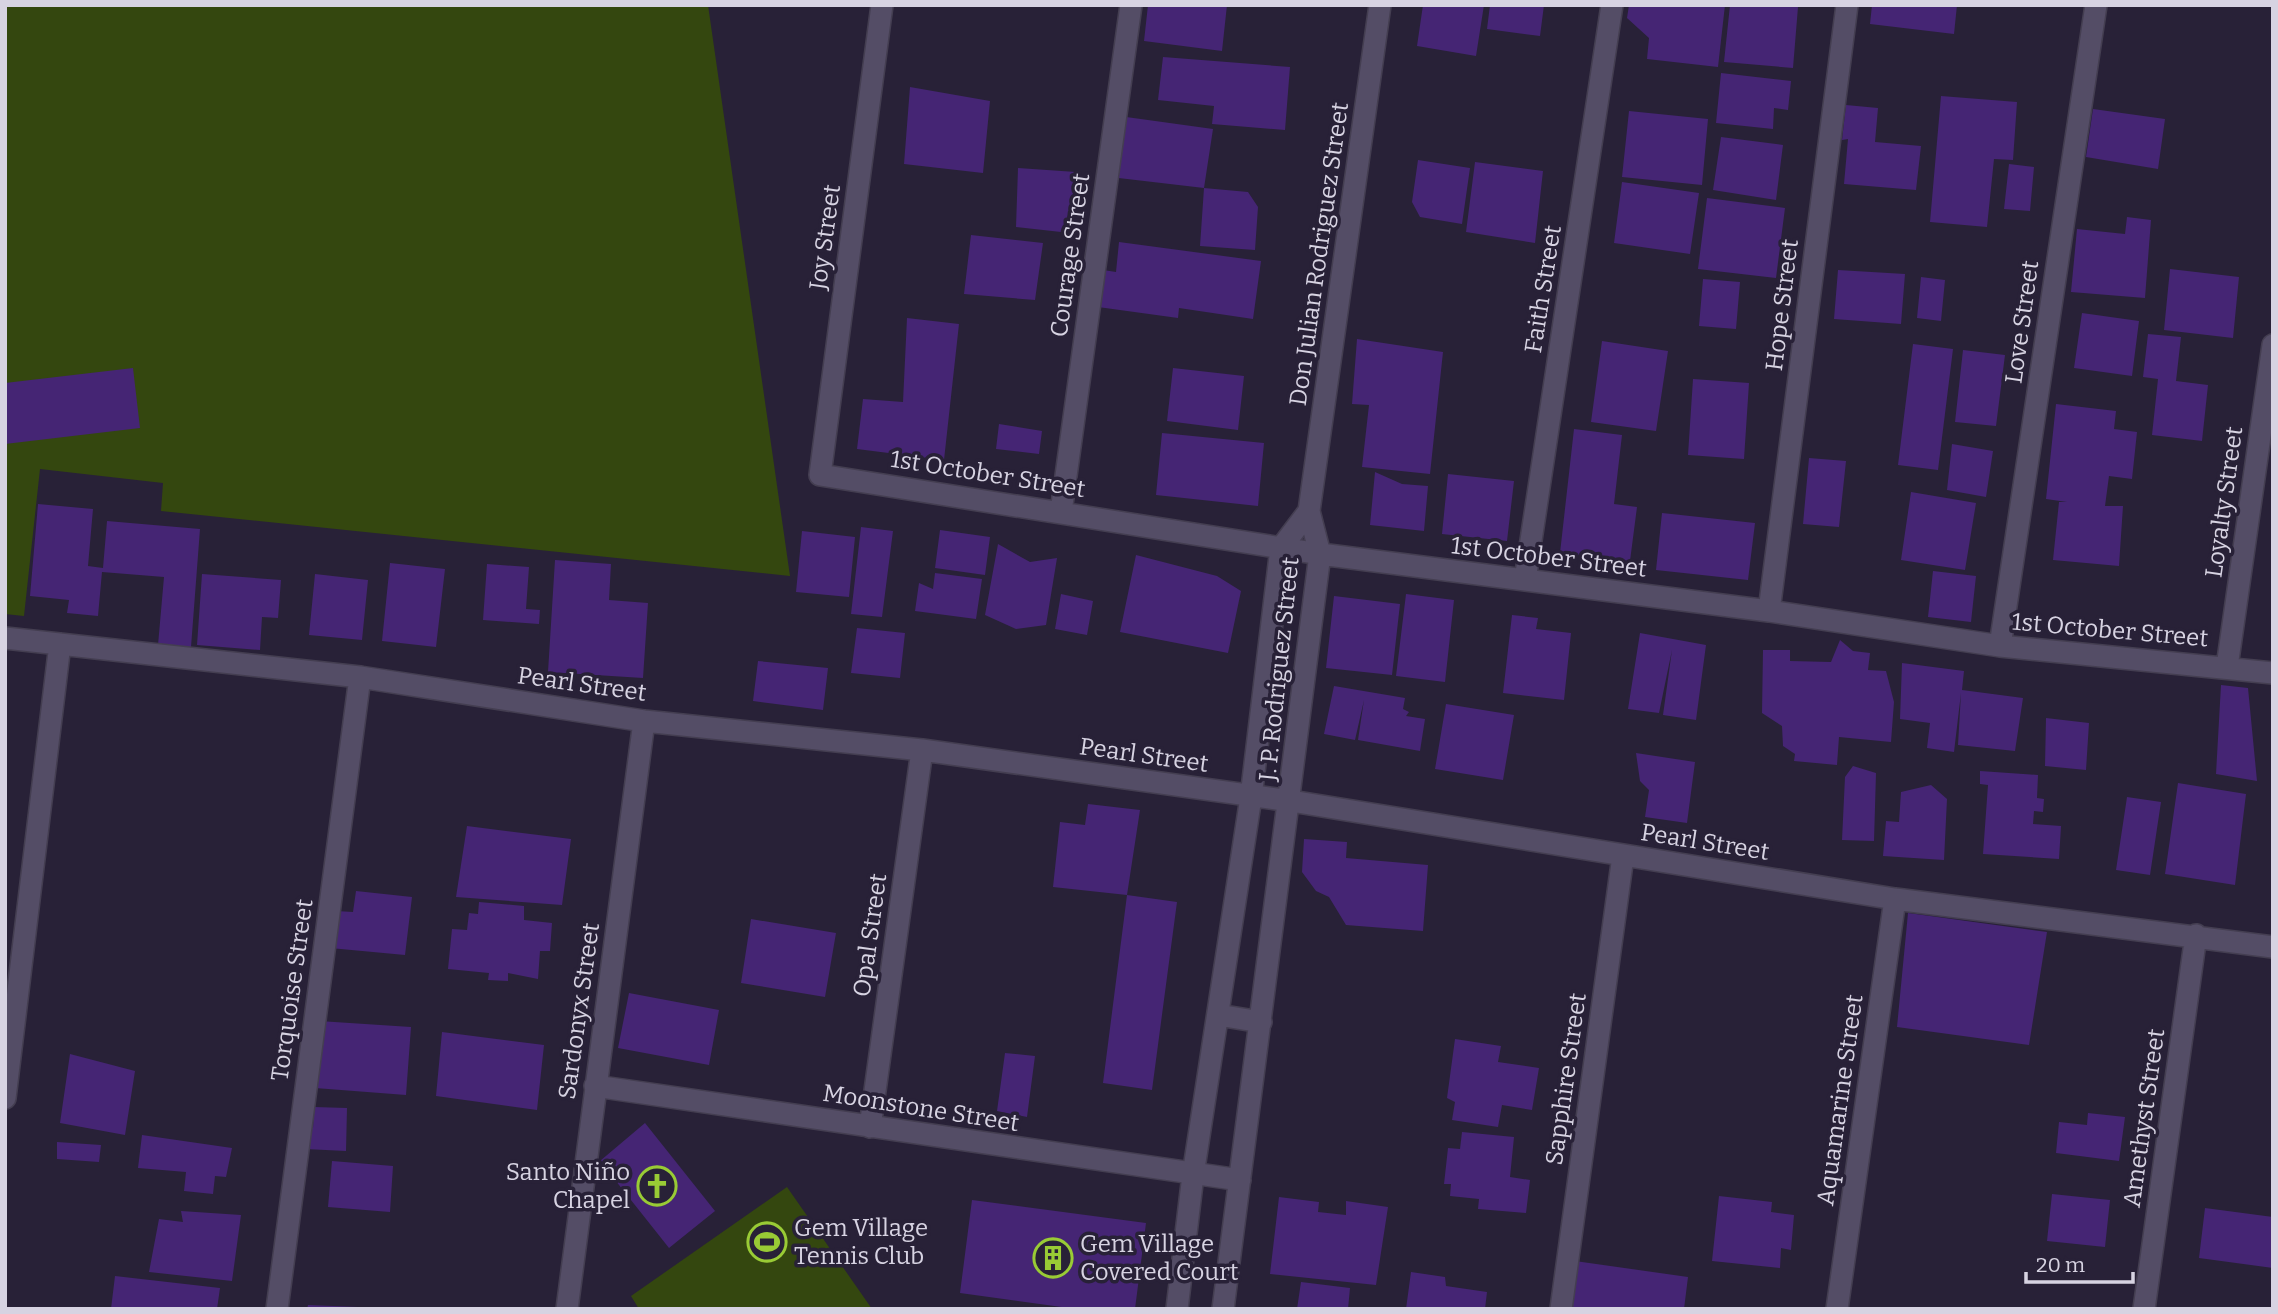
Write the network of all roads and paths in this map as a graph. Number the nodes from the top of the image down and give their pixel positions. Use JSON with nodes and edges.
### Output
{"nodes":[{"id":1,"x":882,"y":5,"type":"edge"},
{"id":2,"x":1131,"y":5,"type":"edge"},
{"id":3,"x":1380,"y":5,"type":"edge"},
{"id":4,"x":1612,"y":5,"type":"edge"},
{"id":5,"x":1847,"y":5,"type":"edge"},
{"id":6,"x":2096,"y":5,"type":"edge"},
{"id":7,"x":2273,"y":345,"type":"edge"},
{"id":8,"x":820,"y":475,"type":"joint"},
{"id":9,"x":1309,"y":511,"type":"junction"},
{"id":10,"x":1061,"y":512,"type":"junction"},
{"id":11,"x":1281,"y":548,"type":"junction"},
{"id":12,"x":1320,"y":554,"type":"junction"},
{"id":13,"x":1525,"y":580,"type":"junction"},
{"id":14,"x":1769,"y":611,"type":"junction"},
{"id":15,"x":5,"y":638,"type":"edge"},
{"id":16,"x":60,"y":644,"type":"junction"},
{"id":17,"x":2000,"y":646,"type":"junction"},
{"id":18,"x":2227,"y":667,"type":"junction"},
{"id":19,"x":2273,"y":673,"type":"edge"},
{"id":20,"x":360,"y":677,"type":"junction"},
{"id":21,"x":644,"y":721,"type":"junction"},
{"id":22,"x":922,"y":750,"type":"junction"},
{"id":23,"x":1251,"y":797,"type":"junction"},
{"id":24,"x":1291,"y":802,"type":"junction"},
{"id":25,"x":1623,"y":856,"type":"junction"},
{"id":26,"x":1895,"y":899,"type":"junction"},
{"id":27,"x":2196,"y":935,"type":"junction"},
{"id":28,"x":2273,"y":947,"type":"edge"},
{"id":29,"x":1217,"y":1015,"type":"junction"},
{"id":30,"x":1261,"y":1022,"type":"junction"},
{"id":31,"x":595,"y":1086,"type":"junction"},
{"id":32,"x":5,"y":1098,"type":"edge"},
{"id":33,"x":870,"y":1127,"type":"junction"},
{"id":34,"x":1193,"y":1175,"type":"junction"},
{"id":35,"x":1240,"y":1180,"type":"junction"},
{"id":36,"x":277,"y":1309,"type":"edge"},
{"id":37,"x":566,"y":1309,"type":"edge"},
{"id":38,"x":1177,"y":1309,"type":"edge"},
{"id":39,"x":1223,"y":1309,"type":"edge"},
{"id":40,"x":1561,"y":1309,"type":"edge"},
{"id":41,"x":1837,"y":1309,"type":"edge"},
{"id":42,"x":2144,"y":1309,"type":"edge"}],
"edges":[{"from":1,"to":8,"type":"street","name":"Joy Street"},
{"from":2,"to":10,"type":"street","name":"Courage Street"},
{"from":3,"to":9,"type":"street","name":"Don Julian Rodriguez Street"},
{"from":4,"to":13,"type":"street","name":"Faith Street"},
{"from":5,"to":14,"type":"street","name":"Hope Street"},
{"from":6,"to":17,"type":"street","name":"Love Street"},
{"from":7,"to":18,"type":"street","name":"Loyalty Street"},
{"from":8,"to":10,"type":"street","name":"1st October Street"},
{"from":9,"to":11,"type":"street","name":"J. P. Rodriguez Street"},
{"from":9,"to":12,"type":"street","name":"J. P. Rodriguez Street"},
{"from":10,"to":11,"type":"street","name":"1st October Street"},
{"from":11,"to":12,"type":"street","name":"1st October Street"},
{"from":11,"to":23,"type":"street","name":"J. P. Rodriguez Street"},
{"from":12,"to":13,"type":"street","name":"1st October Street"},
{"from":12,"to":24,"type":"street","name":"J. P. Rodriguez Street"},
{"from":13,"to":14,"type":"street","name":"1st October Street"},
{"from":14,"to":17,"type":"street","name":"1st October Street"},
{"from":15,"to":16,"type":"street","name":"Pearl Street"},
{"from":16,"to":20,"type":"street","name":"Pearl Street"},
{"from":16,"to":32,"type":"street"},
{"from":17,"to":18,"type":"street","name":"1st October Street"},
{"from":18,"to":19,"type":"street","name":"1st October Street"},
{"from":20,"to":21,"type":"street","name":"Pearl Street"},
{"from":20,"to":36,"type":"street","name":"Torquoise Street"},
{"from":21,"to":22,"type":"street","name":"Pearl Street"},
{"from":21,"to":31,"type":"street","name":"Sardonyx Street"},
{"from":22,"to":23,"type":"street","name":"Pearl Street"},
{"from":22,"to":33,"type":"street","name":"Opal Street"},
{"from":23,"to":24,"type":"street","name":"Pearl Street"},
{"from":23,"to":29,"type":"street","name":"J. P. Rodriguez Street"},
{"from":24,"to":25,"type":"street","name":"Pearl Street"},
{"from":24,"to":30,"type":"street","name":"J. P. Rodriguez Street"},
{"from":25,"to":26,"type":"street","name":"Pearl Street"},
{"from":25,"to":40,"type":"street","name":"Sapphire Street"},
{"from":26,"to":27,"type":"street","name":"Pearl Street"},
{"from":26,"to":41,"type":"street","name":"Aquamarine Street"},
{"from":27,"to":28,"type":"street","name":"Pearl Street"},
{"from":27,"to":42,"type":"street","name":"Amethyst Street"},
{"from":29,"to":30,"type":"street"},
{"from":29,"to":34,"type":"street","name":"J. P. Rodriguez Street"},
{"from":30,"to":35,"type":"street","name":"J. P. Rodriguez Street"},
{"from":31,"to":33,"type":"street","name":"Moonstone Street"},
{"from":31,"to":37,"type":"street","name":"Sardonyx Street"},
{"from":33,"to":34,"type":"street","name":"Moonstone Street"},
{"from":34,"to":35,"type":"street","name":"Moonstone Street"},
{"from":34,"to":38,"type":"street","name":"J. P. Rodriguez Street"},
{"from":35,"to":39,"type":"street","name":"J. P. Rodriguez Street"}]}
